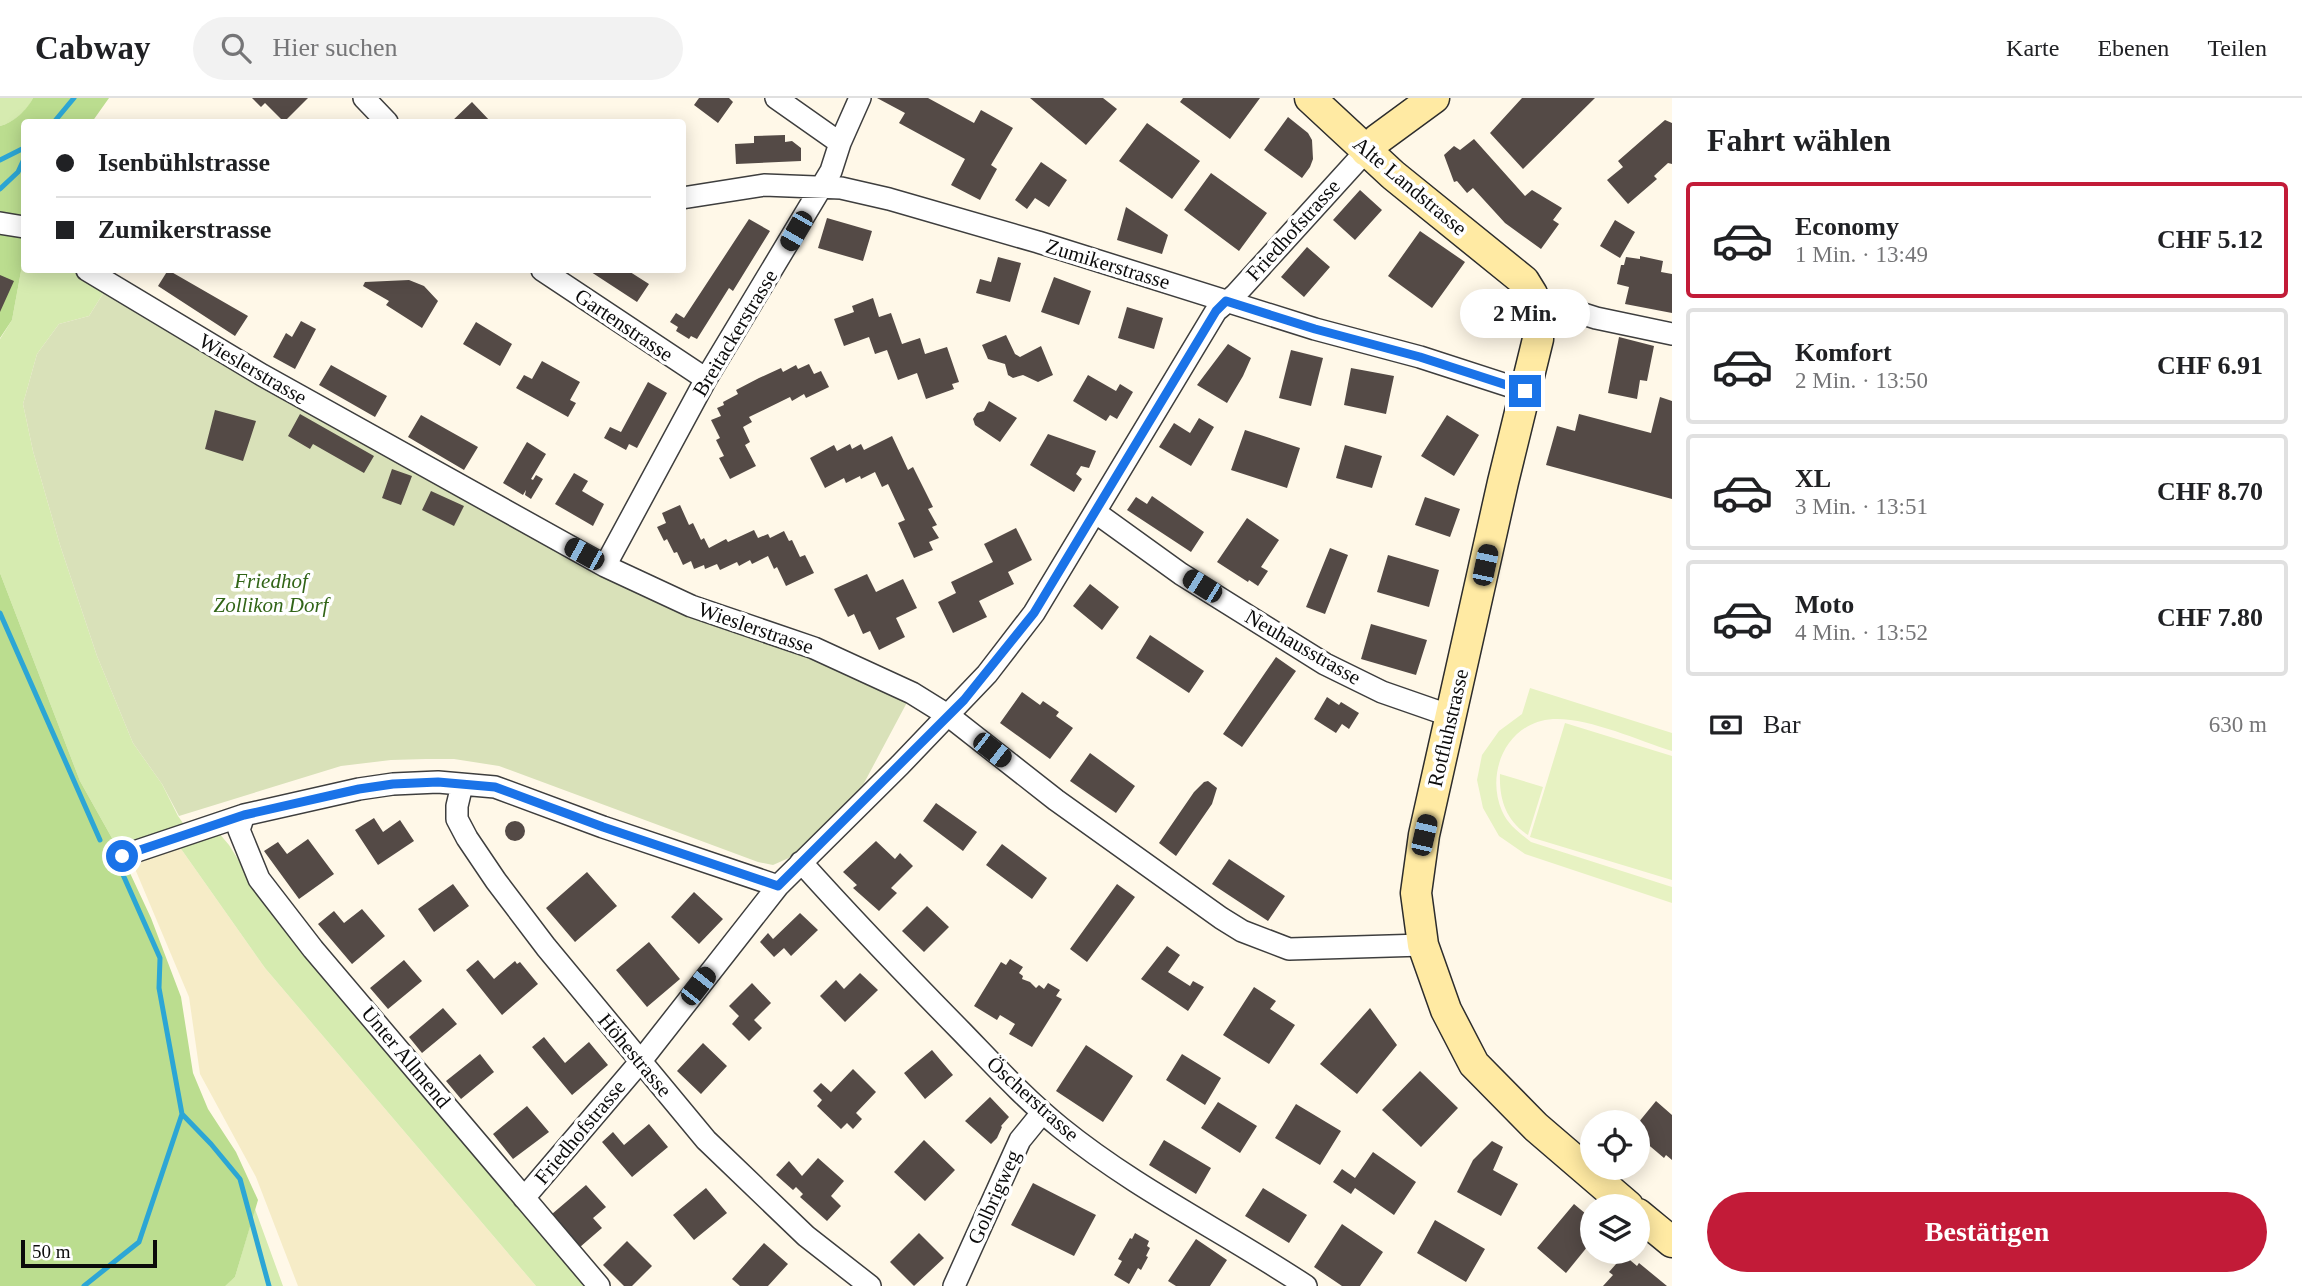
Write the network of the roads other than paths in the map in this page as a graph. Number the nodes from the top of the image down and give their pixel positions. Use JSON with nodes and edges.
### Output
{"nodes":[{"id":1,"x":364,"y":98,"type":"edge"},
{"id":2,"x":776,"y":98,"type":"edge"},
{"id":3,"x":860,"y":98,"type":"edge"},
{"id":4,"x":1310,"y":98,"type":"edge"},
{"id":5,"x":1434,"y":98,"type":"edge"},
{"id":6,"x":384,"y":119,"type":"edge"},
{"id":7,"x":840,"y":143,"type":"junction"},
{"id":8,"x":1366,"y":150,"type":"junction"},
{"id":9,"x":821,"y":187,"type":"junction"},
{"id":10,"x":686,"y":197,"type":"edge"},
{"id":11,"x":0,"y":223,"type":"edge"},
{"id":12,"x":21,"y":227,"type":"edge"},
{"id":13,"x":92,"y":273,"type":"edge"},
{"id":14,"x":547,"y":273,"type":"edge"},
{"id":15,"x":1226,"y":301,"type":"junction"},
{"id":16,"x":1539,"y":313,"type":"junction"},
{"id":17,"x":1672,"y":334,"type":"edge"},
{"id":18,"x":706,"y":379,"type":"junction"},
{"id":19,"x":1525,"y":391,"type":"junction"},
{"id":20,"x":1095,"y":512,"type":"junction"},
{"id":21,"x":605,"y":566,"type":"junction"},
{"id":22,"x":949,"y":716,"type":"junction"},
{"id":23,"x":1451,"y":716,"type":"junction"},
{"id":24,"x":462,"y":785,"type":"junction"},
{"id":25,"x":244,"y":815,"type":"junction"},
{"id":26,"x":122,"y":856,"type":"dead end"},
{"id":27,"x":801,"y":862,"type":"junction"},
{"id":28,"x":778,"y":886,"type":"junction"},
{"id":29,"x":1423,"y":945,"type":"junction"},
{"id":30,"x":640,"y":1062,"type":"junction"},
{"id":31,"x":1042,"y":1112,"type":"junction"},
{"id":32,"x":1614,"y":1194,"type":"edge"},
{"id":33,"x":524,"y":1198,"type":"junction"},
{"id":34,"x":1650,"y":1224,"type":"edge"},
{"id":35,"x":1672,"y":1242,"type":"edge"},
{"id":36,"x":599,"y":1286,"type":"edge"},
{"id":37,"x":870,"y":1286,"type":"edge"},
{"id":38,"x":954,"y":1286,"type":"edge"},
{"id":39,"x":1306,"y":1286,"type":"edge"}],
"edges":[{"from":1,"to":6,"type":"street"},
{"from":2,"to":7,"type":"street"},
{"from":3,"to":7,"type":"street","name":"Breitackerstrasse"},
{"from":4,"to":8,"type":"main road","name":"Alte Landstrasse"},
{"from":5,"to":8,"type":"main road"},
{"from":7,"to":9,"type":"street","name":"Breitackerstrasse"},
{"from":8,"to":15,"type":"street","name":"Friedhofstrasse"},
{"from":8,"to":16,"type":"main road","name":"Alte Landstrasse"},
{"from":9,"to":10,"type":"street","name":"Zumikerstrasse"},
{"from":9,"to":15,"type":"street","name":"Zumikerstrasse"},
{"from":9,"to":18,"type":"street","name":"Breitackerstrasse"},
{"from":11,"to":12,"type":"street"},
{"from":13,"to":21,"type":"street","name":"Wieslerstrasse"},
{"from":14,"to":18,"type":"street","name":"Gartenstrasse"},
{"from":15,"to":19,"type":"street","name":"Zumikerstrasse"},
{"from":15,"to":20,"type":"street","name":"Friedhofstrasse"},
{"from":16,"to":17,"type":"street"},
{"from":16,"to":19,"type":"main road","name":"Rotfluhstrasse"},
{"from":18,"to":21,"type":"street","name":"Breitackerstrasse"},
{"from":19,"to":23,"type":"main road","name":"Rotfluhstrasse"},
{"from":20,"to":22,"type":"street","name":"Friedhofstrasse"},
{"from":20,"to":23,"type":"street","name":"Neuhausstrasse"},
{"from":21,"to":22,"type":"street","name":"Wieslerstrasse"},
{"from":22,"to":27,"type":"street","name":"Friedhofstrasse"},
{"from":22,"to":29,"type":"street","name":"Wieslerstrasse"},
{"from":23,"to":29,"type":"main road","name":"Rotfluhstrasse"},
{"from":24,"to":25,"type":"street"},
{"from":24,"to":28,"type":"street"},
{"from":24,"to":30,"type":"street","name":"Höhestrasse"},
{"from":25,"to":26,"type":"street"},
{"from":25,"to":33,"type":"street","name":"Unter Allmend"},
{"from":27,"to":28,"type":"street","name":"Friedhofstrasse"},
{"from":27,"to":31,"type":"street","name":"Öscherstrasse"},
{"from":28,"to":30,"type":"street","name":"Friedhofstrasse"},
{"from":29,"to":32,"type":"main road","name":"Rotfluhstrasse"},
{"from":30,"to":33,"type":"street","name":"Friedhofstrasse"},
{"from":30,"to":37,"type":"street","name":"Höhestrasse"},
{"from":31,"to":38,"type":"street","name":"Golbrigweg"},
{"from":31,"to":39,"type":"street","name":"Öscherstrasse"},
{"from":33,"to":36,"type":"street","name":"Unter Allmend"},
{"from":34,"to":35,"type":"main road"}]}
